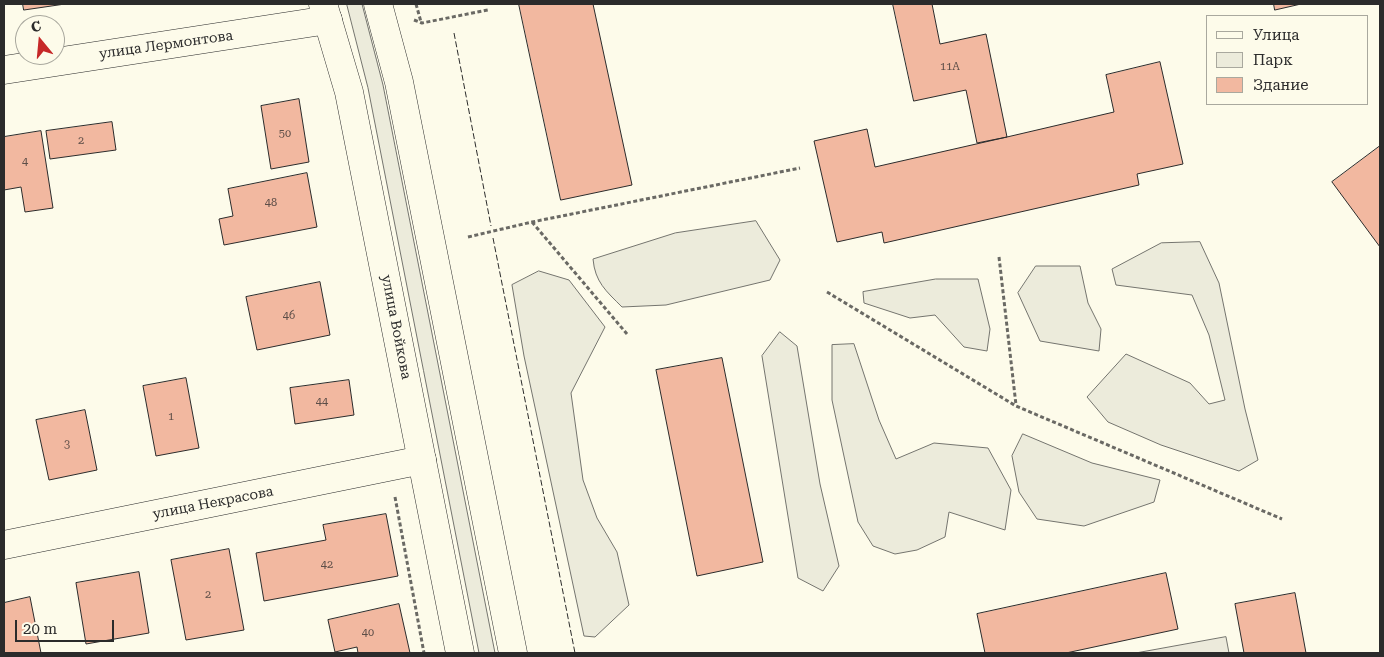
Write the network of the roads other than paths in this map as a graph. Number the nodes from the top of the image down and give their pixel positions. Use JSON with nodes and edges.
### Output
{"nodes":[{"id":1,"x":379,"y":5,"type":"edge"},
{"id":2,"x":325,"y":12,"type":"edge"},
{"id":3,"x":4,"y":70,"type":"edge"},
{"id":4,"x":422,"y":460,"type":"junction"},
{"id":5,"x":4,"y":545,"type":"edge"},
{"id":6,"x":460,"y":653,"type":"edge"},
{"id":7,"x":513,"y":653,"type":"edge"}],
"edges":[{"from":1,"to":7,"type":"main road"},
{"from":2,"to":3,"type":"main road","name":"улица Лермонтова"},
{"from":2,"to":4,"type":"main road","name":"улица Войкова"},
{"from":4,"to":5,"type":"main road","name":"улица Некрасова"},
{"from":4,"to":6,"type":"main road","name":"улица Войкова"}]}
